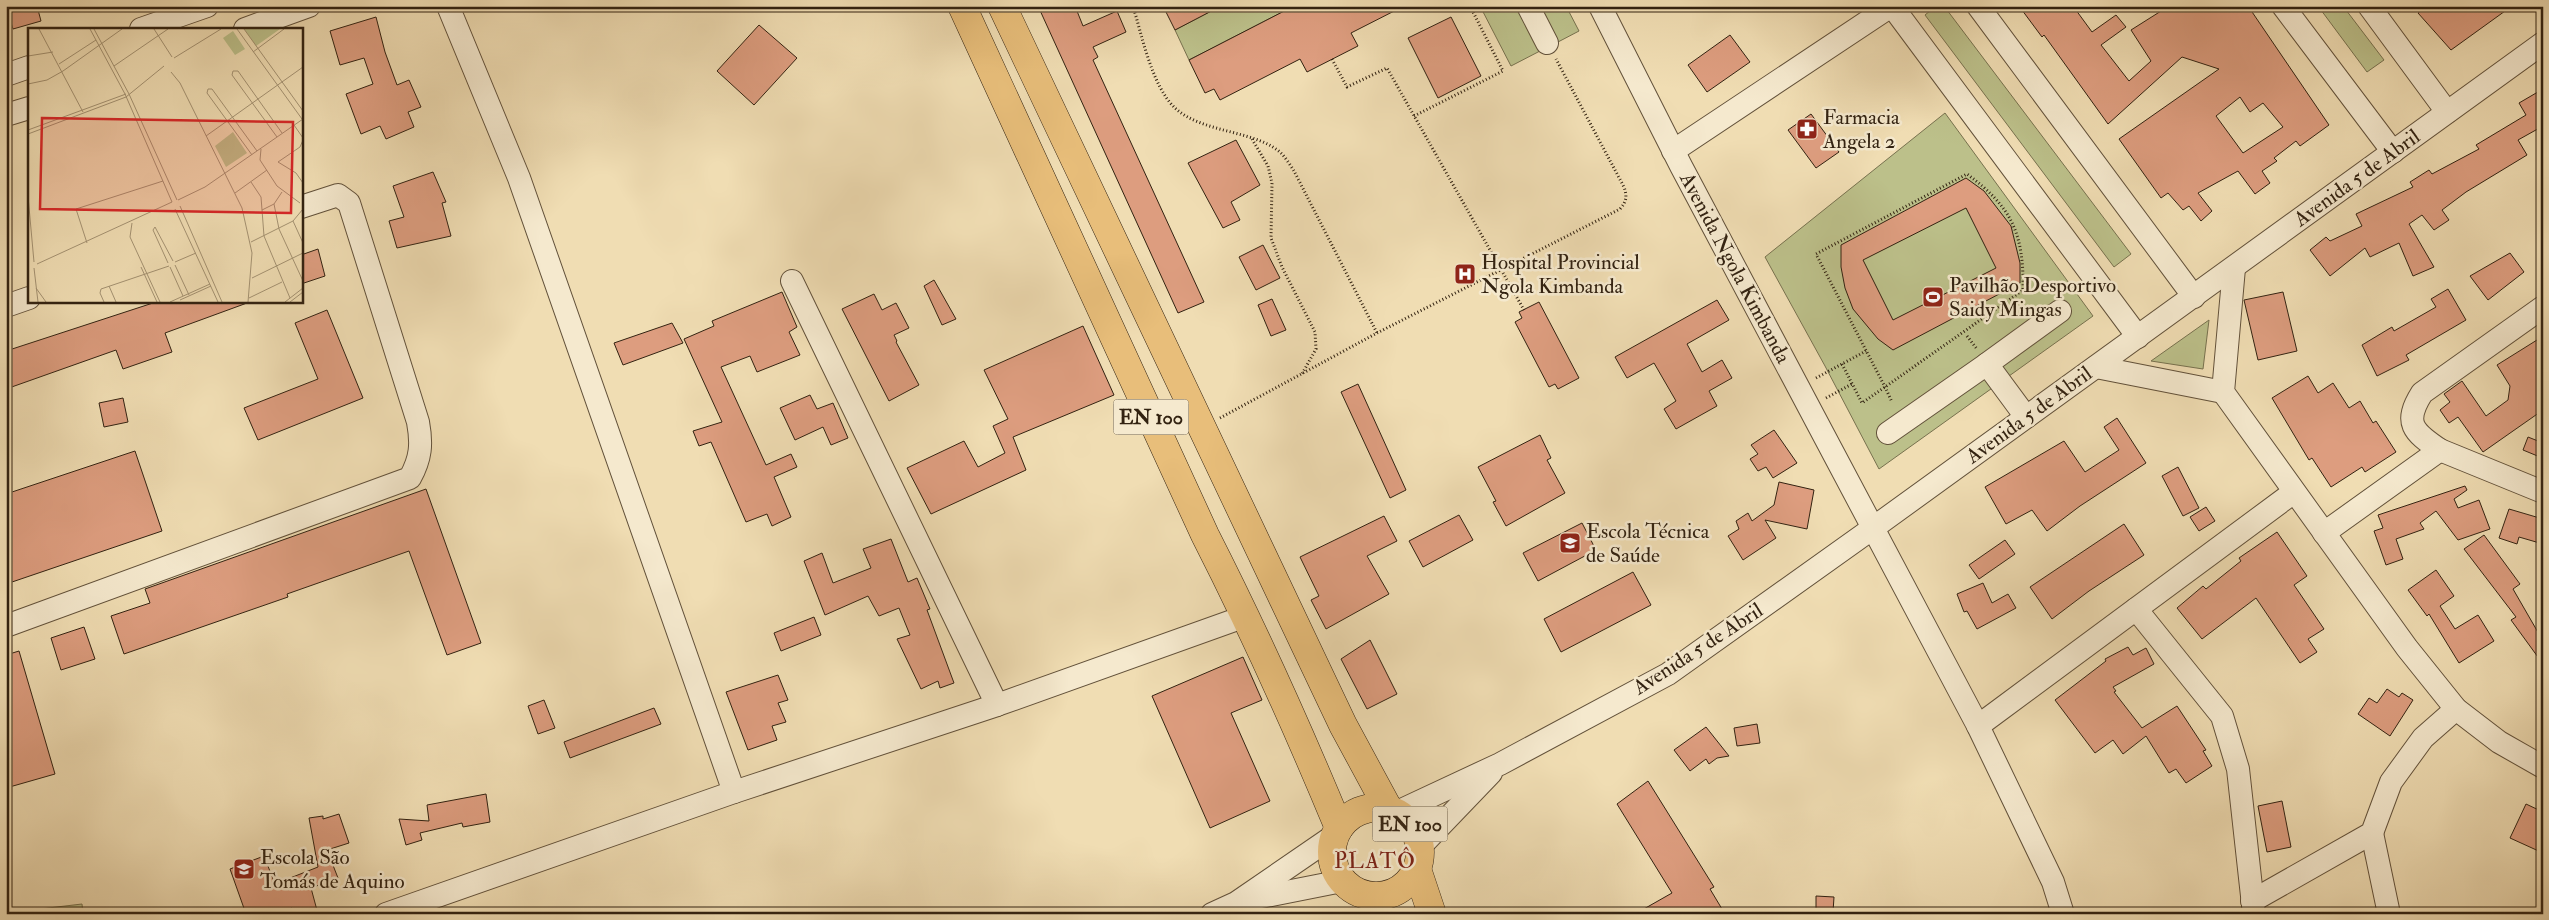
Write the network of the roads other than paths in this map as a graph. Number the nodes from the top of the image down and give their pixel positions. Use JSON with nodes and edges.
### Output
{"nodes":[{"id":1,"x":207,"y":6,"type":"edge"},
{"id":2,"x":309,"y":6,"type":"edge"},
{"id":3,"x":448,"y":6,"type":"edge"},
{"id":4,"x":962,"y":6,"type":"edge"},
{"id":5,"x":1002,"y":6,"type":"edge"},
{"id":6,"x":1528,"y":6,"type":"edge"},
{"id":7,"x":1600,"y":6,"type":"edge"},
{"id":8,"x":1892,"y":6,"type":"edge"},
{"id":9,"x":1978,"y":6,"type":"edge"},
{"id":10,"x":2284,"y":6,"type":"edge"},
{"id":11,"x":2369,"y":6,"type":"edge"},
{"id":12,"x":144,"y":28,"type":"edge"},
{"id":13,"x":248,"y":28,"type":"edge"},
{"id":14,"x":1547,"y":43,"type":"road end"},
{"id":15,"x":2543,"y":43,"type":"edge"},
{"id":16,"x":28,"y":67,"type":"edge"},
{"id":17,"x":6,"y":75,"type":"edge"},
{"id":18,"x":28,"y":108,"type":"edge"},
{"id":19,"x":2447,"y":112,"type":"junction"},
{"id":20,"x":6,"y":115,"type":"edge"},
{"id":21,"x":1673,"y":151,"type":"junction"},
{"id":22,"x":2393,"y":152,"type":"junction"},
{"id":23,"x":302,"y":206,"type":"edge"},
{"id":24,"x":2234,"y":268,"type":"junction"},
{"id":25,"x":792,"y":281,"type":"dead end"},
{"id":26,"x":2194,"y":297,"type":"junction"},
{"id":27,"x":28,"y":298,"type":"edge"},
{"id":28,"x":6,"y":306,"type":"edge"},
{"id":29,"x":2543,"y":307,"type":"edge"},
{"id":30,"x":2060,"y":311,"type":"dead end"},
{"id":31,"x":2138,"y":337,"type":"junction"},
{"id":32,"x":1987,"y":364,"type":"junction"},
{"id":33,"x":2096,"y":367,"type":"junction"},
{"id":34,"x":2223,"y":392,"type":"junction"},
{"id":35,"x":2026,"y":417,"type":"junction"},
{"id":36,"x":1888,"y":433,"type":"dead end"},
{"id":37,"x":2440,"y":450,"type":"junction"},
{"id":38,"x":2294,"y":492,"type":"junction"},
{"id":39,"x":2543,"y":492,"type":"edge"},
{"id":40,"x":1244,"y":516,"type":"junction"},
{"id":41,"x":1873,"y":528,"type":"junction"},
{"id":42,"x":2324,"y":534,"type":"junction"},
{"id":43,"x":1205,"y":535,"type":"junction"},
{"id":44,"x":2136,"y":609,"type":"junction"},
{"id":45,"x":1246,"y":616,"type":"junction"},
{"id":46,"x":6,"y":626,"type":"edge"},
{"id":47,"x":997,"y":705,"type":"junction"},
{"id":48,"x":2456,"y":709,"type":"junction"},
{"id":49,"x":1978,"y":726,"type":"junction"},
{"id":50,"x":1500,"y":764,"type":"junction"},
{"id":51,"x":2543,"y":767,"type":"edge"},
{"id":52,"x":734,"y":792,"type":"junction"},
{"id":53,"x":1392,"y":811,"type":"junction"},
{"id":54,"x":1337,"y":832,"type":"junction"},
{"id":55,"x":2372,"y":833,"type":"junction"},
{"id":56,"x":1419,"y":858,"type":"junction"},
{"id":57,"x":1342,"y":881,"type":"junction"},
{"id":58,"x":1236,"y":903,"type":"junction"},
{"id":59,"x":1374,"y":905,"type":"edge"},
{"id":60,"x":2253,"y":907,"type":"edge"},
{"id":61,"x":386,"y":914,"type":"edge"},
{"id":62,"x":1212,"y":914,"type":"edge"},
{"id":63,"x":1432,"y":914,"type":"edge"},
{"id":64,"x":2063,"y":914,"type":"edge"},
{"id":65,"x":2389,"y":914,"type":"edge"}],
"edges":[{"from":1,"to":12,"type":"street"},
{"from":2,"to":13,"type":"street"},
{"from":3,"to":52,"type":"street"},
{"from":4,"to":43,"type":"main road","number":"EN 100"},
{"from":5,"to":40,"type":"main road","number":"EN 100"},
{"from":6,"to":14,"type":"street"},
{"from":7,"to":21,"type":"street","name":"Avenida Ngola Kimbanda"},
{"from":8,"to":21,"type":"street"},
{"from":8,"to":31,"type":"street"},
{"from":9,"to":26,"type":"street"},
{"from":10,"to":22,"type":"street"},
{"from":11,"to":19,"type":"street"},
{"from":15,"to":19,"type":"street","name":"Avenida 5 de Abril"},
{"from":16,"to":17,"type":"street"},
{"from":18,"to":20,"type":"street"},
{"from":19,"to":22,"type":"street","name":"Avenida 5 de Abril"},
{"from":21,"to":41,"type":"street","name":"Avenida Ngola Kimbanda"},
{"from":22,"to":24,"type":"street","name":"Avenida 5 de Abril"},
{"from":23,"to":46,"type":"street"},
{"from":24,"to":26,"type":"street","name":"Avenida 5 de Abril"},
{"from":24,"to":34,"type":"street"},
{"from":25,"to":47,"type":"street"},
{"from":26,"to":31,"type":"street","name":"Avenida 5 de Abril"},
{"from":27,"to":28,"type":"street"},
{"from":29,"to":37,"type":"street"},
{"from":30,"to":32,"type":"street"},
{"from":31,"to":33,"type":"street","name":"Avenida 5 de Abril"},
{"from":32,"to":35,"type":"street"},
{"from":32,"to":36,"type":"street"},
{"from":33,"to":34,"type":"street"},
{"from":33,"to":35,"type":"street","name":"Avenida 5 de Abril"},
{"from":34,"to":38,"type":"street"},
{"from":35,"to":41,"type":"street","name":"Avenida 5 de Abril"},
{"from":37,"to":39,"type":"street"},
{"from":37,"to":42,"type":"street"},
{"from":38,"to":42,"type":"street"},
{"from":38,"to":44,"type":"street"},
{"from":40,"to":43,"type":"main road"},
{"from":40,"to":53,"type":"main road","number":"EN 100"},
{"from":41,"to":49,"type":"street","name":"Avenida Ngola Kimbanda"},
{"from":41,"to":50,"type":"street","name":"Avenida 5 de Abril"},
{"from":42,"to":48,"type":"street"},
{"from":43,"to":45,"type":"main road","number":"EN 100"},
{"from":44,"to":49,"type":"street"},
{"from":44,"to":60,"type":"street"},
{"from":45,"to":47,"type":"street"},
{"from":45,"to":54,"type":"main road","number":"EN 100"},
{"from":47,"to":52,"type":"street"},
{"from":48,"to":51,"type":"street"},
{"from":48,"to":55,"type":"street"},
{"from":49,"to":64,"type":"street","name":"Avenida Ngola Kimbanda"},
{"from":50,"to":53,"type":"street","name":"Avenida 5 de Abril"},
{"from":50,"to":56,"type":"street","name":"Avenida 5 de Abril"},
{"from":52,"to":61,"type":"street"},
{"from":53,"to":54,"type":"main road","number":"EN 100"},
{"from":53,"to":56,"type":"main road","number":"EN 100"},
{"from":54,"to":57,"type":"main road","number":"EN 100"},
{"from":54,"to":58,"type":"street"},
{"from":55,"to":60,"type":"street"},
{"from":55,"to":65,"type":"street"},
{"from":56,"to":59,"type":"main road","number":"EN 100"},
{"from":56,"to":63,"type":"main road","number":"EN 100"},
{"from":57,"to":58,"type":"street"},
{"from":57,"to":59,"type":"main road","number":"EN 100"},
{"from":58,"to":62,"type":"street"}]}
